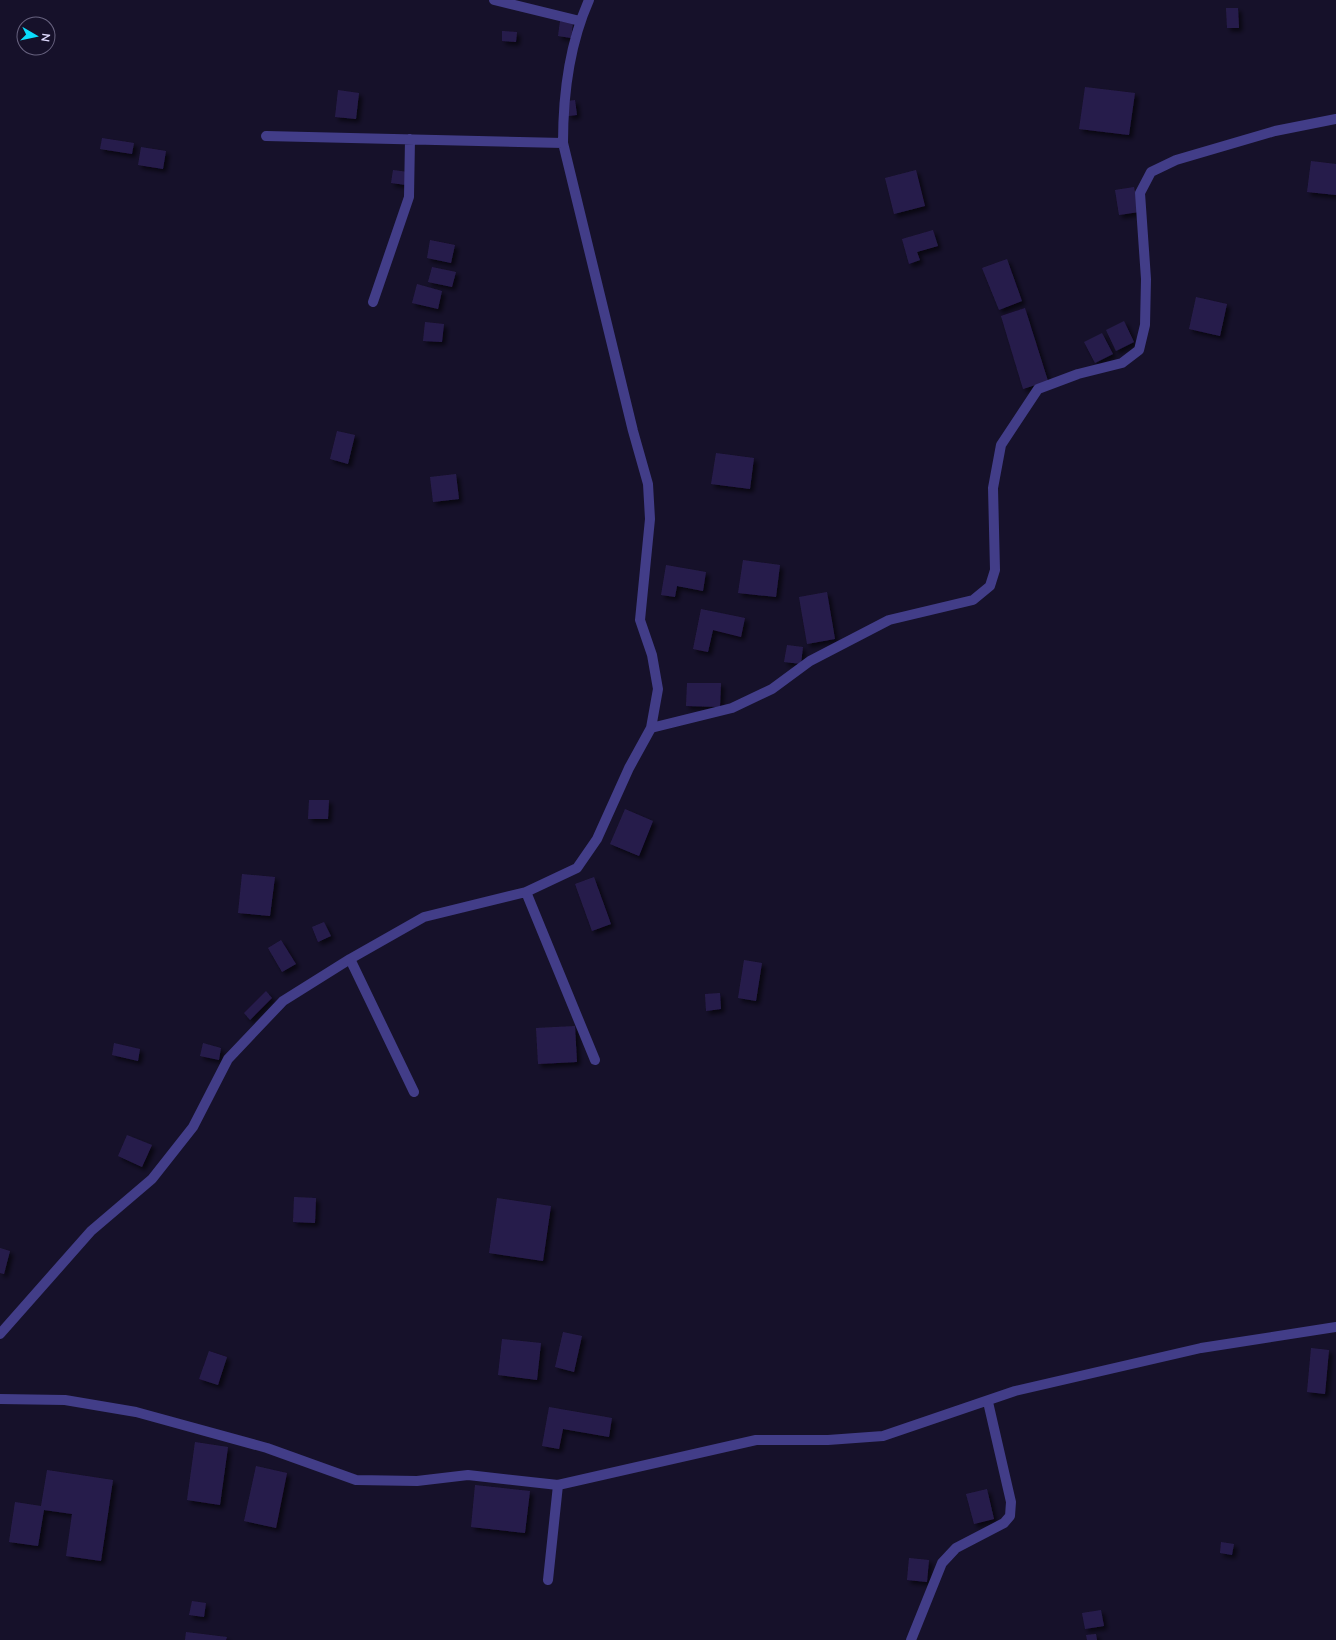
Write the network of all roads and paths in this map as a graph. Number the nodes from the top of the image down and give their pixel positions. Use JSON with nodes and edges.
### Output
{"nodes":[{"id":1,"x":494,"y":0,"type":"edge"},
{"id":2,"x":589,"y":0,"type":"edge"},
{"id":3,"x":580,"y":21,"type":"junction"},
{"id":4,"x":1336,"y":119,"type":"edge"},
{"id":5,"x":266,"y":136,"type":"dead end"},
{"id":6,"x":410,"y":139,"type":"junction"},
{"id":7,"x":563,"y":142,"type":"junction"},
{"id":8,"x":373,"y":302,"type":"dead end"},
{"id":9,"x":651,"y":728,"type":"junction"},
{"id":10,"x":526,"y":892,"type":"junction"},
{"id":11,"x":350,"y":958,"type":"junction"},
{"id":12,"x":595,"y":1060,"type":"dead end"},
{"id":13,"x":414,"y":1092,"type":"dead end"},
{"id":14,"x":1336,"y":1327,"type":"edge"},
{"id":15,"x":0,"y":1334,"type":"edge"},
{"id":16,"x":0,"y":1399,"type":"edge"},
{"id":17,"x":988,"y":1402,"type":"junction"},
{"id":18,"x":558,"y":1484,"type":"junction"},
{"id":19,"x":548,"y":1580,"type":"dead end"},
{"id":20,"x":911,"y":1640,"type":"edge"}],
"edges":[{"from":1,"to":3,"type":"street"},
{"from":2,"to":3,"type":"street"},
{"from":3,"to":7,"type":"street"},
{"from":4,"to":9,"type":"street"},
{"from":5,"to":6,"type":"street"},
{"from":6,"to":7,"type":"street"},
{"from":6,"to":8,"type":"street"},
{"from":7,"to":9,"type":"street"},
{"from":9,"to":10,"type":"street"},
{"from":10,"to":11,"type":"street"},
{"from":10,"to":12,"type":"street"},
{"from":11,"to":13,"type":"street"},
{"from":11,"to":15,"type":"street"},
{"from":14,"to":17,"type":"street"},
{"from":16,"to":18,"type":"street"},
{"from":17,"to":18,"type":"street"},
{"from":17,"to":20,"type":"street"},
{"from":18,"to":19,"type":"street"}]}
